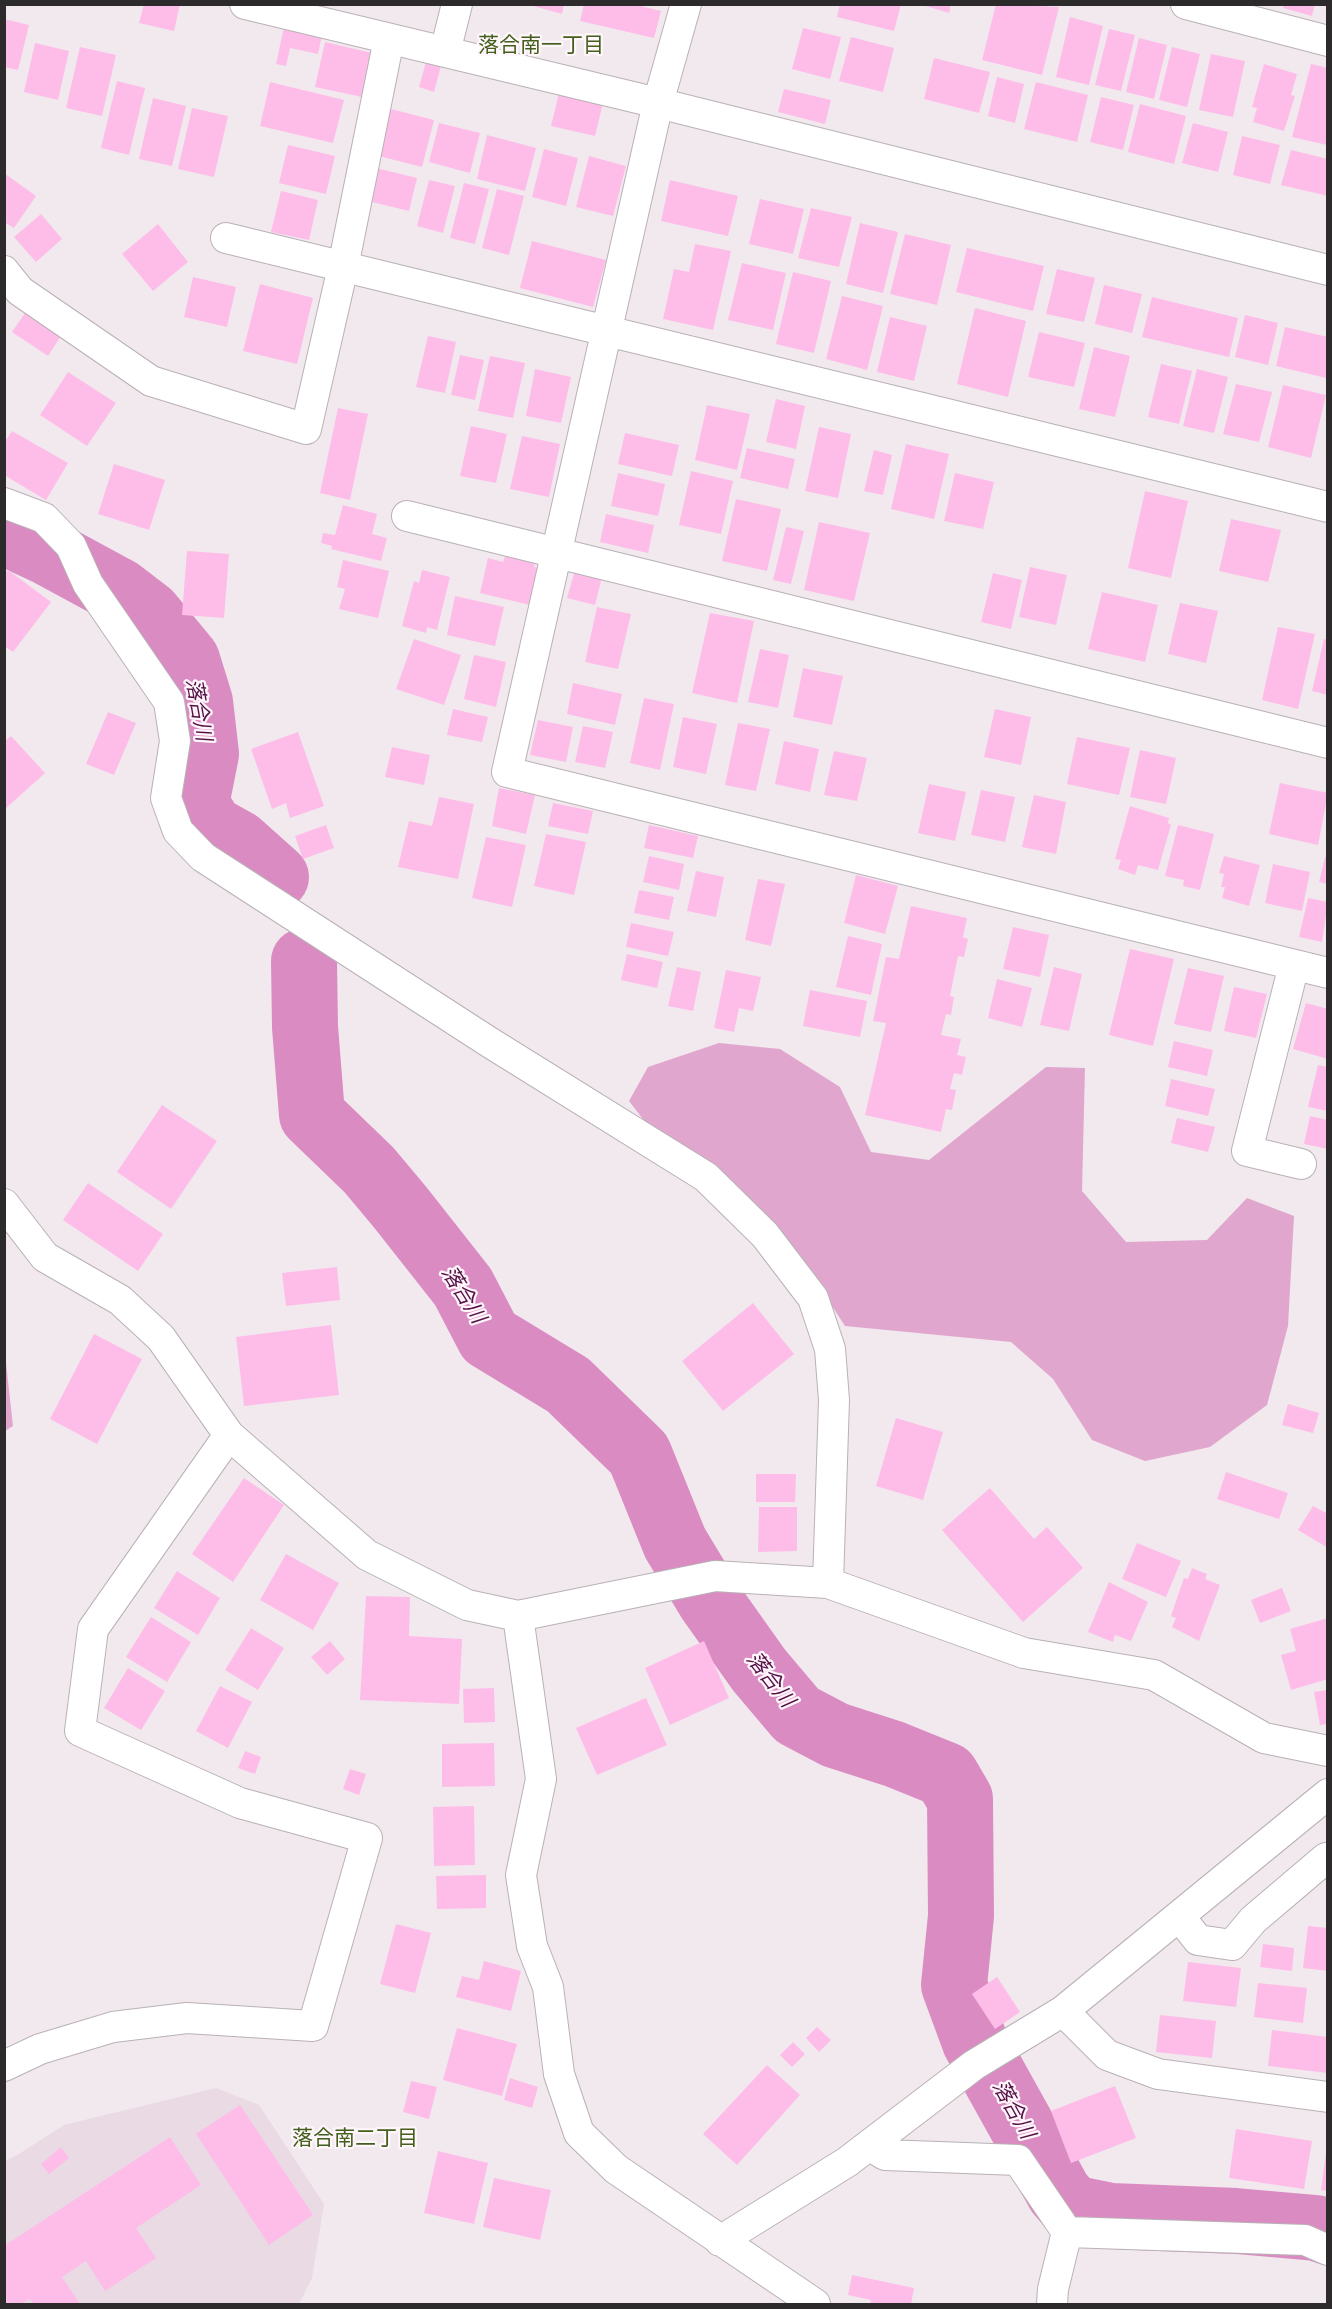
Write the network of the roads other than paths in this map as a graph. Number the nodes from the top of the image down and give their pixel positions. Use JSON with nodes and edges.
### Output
{"nodes":[{"id":1,"x":245,"y":4,"type":"edge"},
{"id":2,"x":457,"y":4,"type":"edge"},
{"id":3,"x":686,"y":4,"type":"edge"},
{"id":4,"x":1186,"y":4,"type":"edge"},
{"id":5,"x":389,"y":39,"type":"junction"},
{"id":6,"x":1328,"y":41,"type":"edge"},
{"id":7,"x":445,"y":52,"type":"junction"},
{"id":8,"x":658,"y":103,"type":"junction"},
{"id":9,"x":226,"y":238,"type":"dead end"},
{"id":10,"x":344,"y":267,"type":"junction"},
{"id":11,"x":1328,"y":270,"type":"edge"},
{"id":12,"x":10,"y":289,"type":"edge"},
{"id":13,"x":606,"y":332,"type":"junction"},
{"id":14,"x":4,"y":503,"type":"edge"},
{"id":15,"x":1328,"y":507,"type":"edge"},
{"id":16,"x":407,"y":516,"type":"dead end"},
{"id":17,"x":556,"y":555,"type":"junction"},
{"id":18,"x":1328,"y":743,"type":"edge"},
{"id":19,"x":1294,"y":965,"type":"junction"},
{"id":20,"x":1328,"y":973,"type":"edge"},
{"id":21,"x":1301,"y":1164,"type":"dead end"},
{"id":22,"x":4,"y":1204,"type":"edge"},
{"id":23,"x":229,"y":1435,"type":"junction"},
{"id":24,"x":828,"y":1583,"type":"junction"},
{"id":25,"x":518,"y":1616,"type":"junction"},
{"id":26,"x":1328,"y":1751,"type":"edge"},
{"id":27,"x":1328,"y":1794,"type":"edge"},
{"id":28,"x":1326,"y":1858,"type":"dead end"},
{"id":29,"x":1179,"y":1916,"type":"junction"},
{"id":30,"x":1063,"y":2011,"type":"junction"},
{"id":31,"x":4,"y":2066,"type":"edge"},
{"id":32,"x":1328,"y":2097,"type":"edge"},
{"id":33,"x":870,"y":2146,"type":"junction"},
{"id":34,"x":1067,"y":2232,"type":"junction"},
{"id":35,"x":720,"y":2241,"type":"junction"},
{"id":36,"x":1328,"y":2250,"type":"edge"},
{"id":37,"x":815,"y":2304,"type":"edge"},
{"id":38,"x":1053,"y":2304,"type":"edge"}],
"edges":[{"from":1,"to":5,"type":"street"},
{"from":2,"to":7,"type":"street"},
{"from":3,"to":8,"type":"street"},
{"from":4,"to":6,"type":"street"},
{"from":5,"to":7,"type":"street"},
{"from":5,"to":10,"type":"street"},
{"from":7,"to":8,"type":"street"},
{"from":8,"to":11,"type":"street"},
{"from":8,"to":13,"type":"street"},
{"from":9,"to":10,"type":"street"},
{"from":10,"to":12,"type":"street"},
{"from":10,"to":13,"type":"street"},
{"from":13,"to":15,"type":"street"},
{"from":13,"to":17,"type":"street"},
{"from":14,"to":24,"type":"street"},
{"from":16,"to":17,"type":"street"},
{"from":17,"to":18,"type":"street"},
{"from":17,"to":19,"type":"street"},
{"from":19,"to":20,"type":"street"},
{"from":19,"to":21,"type":"street"},
{"from":22,"to":23,"type":"street"},
{"from":23,"to":25,"type":"street"},
{"from":23,"to":31,"type":"street"},
{"from":24,"to":25,"type":"street"},
{"from":24,"to":26,"type":"street"},
{"from":25,"to":35,"type":"street"},
{"from":27,"to":29,"type":"street"},
{"from":28,"to":29,"type":"street"},
{"from":29,"to":30,"type":"street"},
{"from":30,"to":32,"type":"street"},
{"from":30,"to":33,"type":"street"},
{"from":33,"to":34,"type":"street"},
{"from":33,"to":35,"type":"street"},
{"from":34,"to":36,"type":"street"},
{"from":34,"to":38,"type":"street"},
{"from":35,"to":37,"type":"street"}]}
